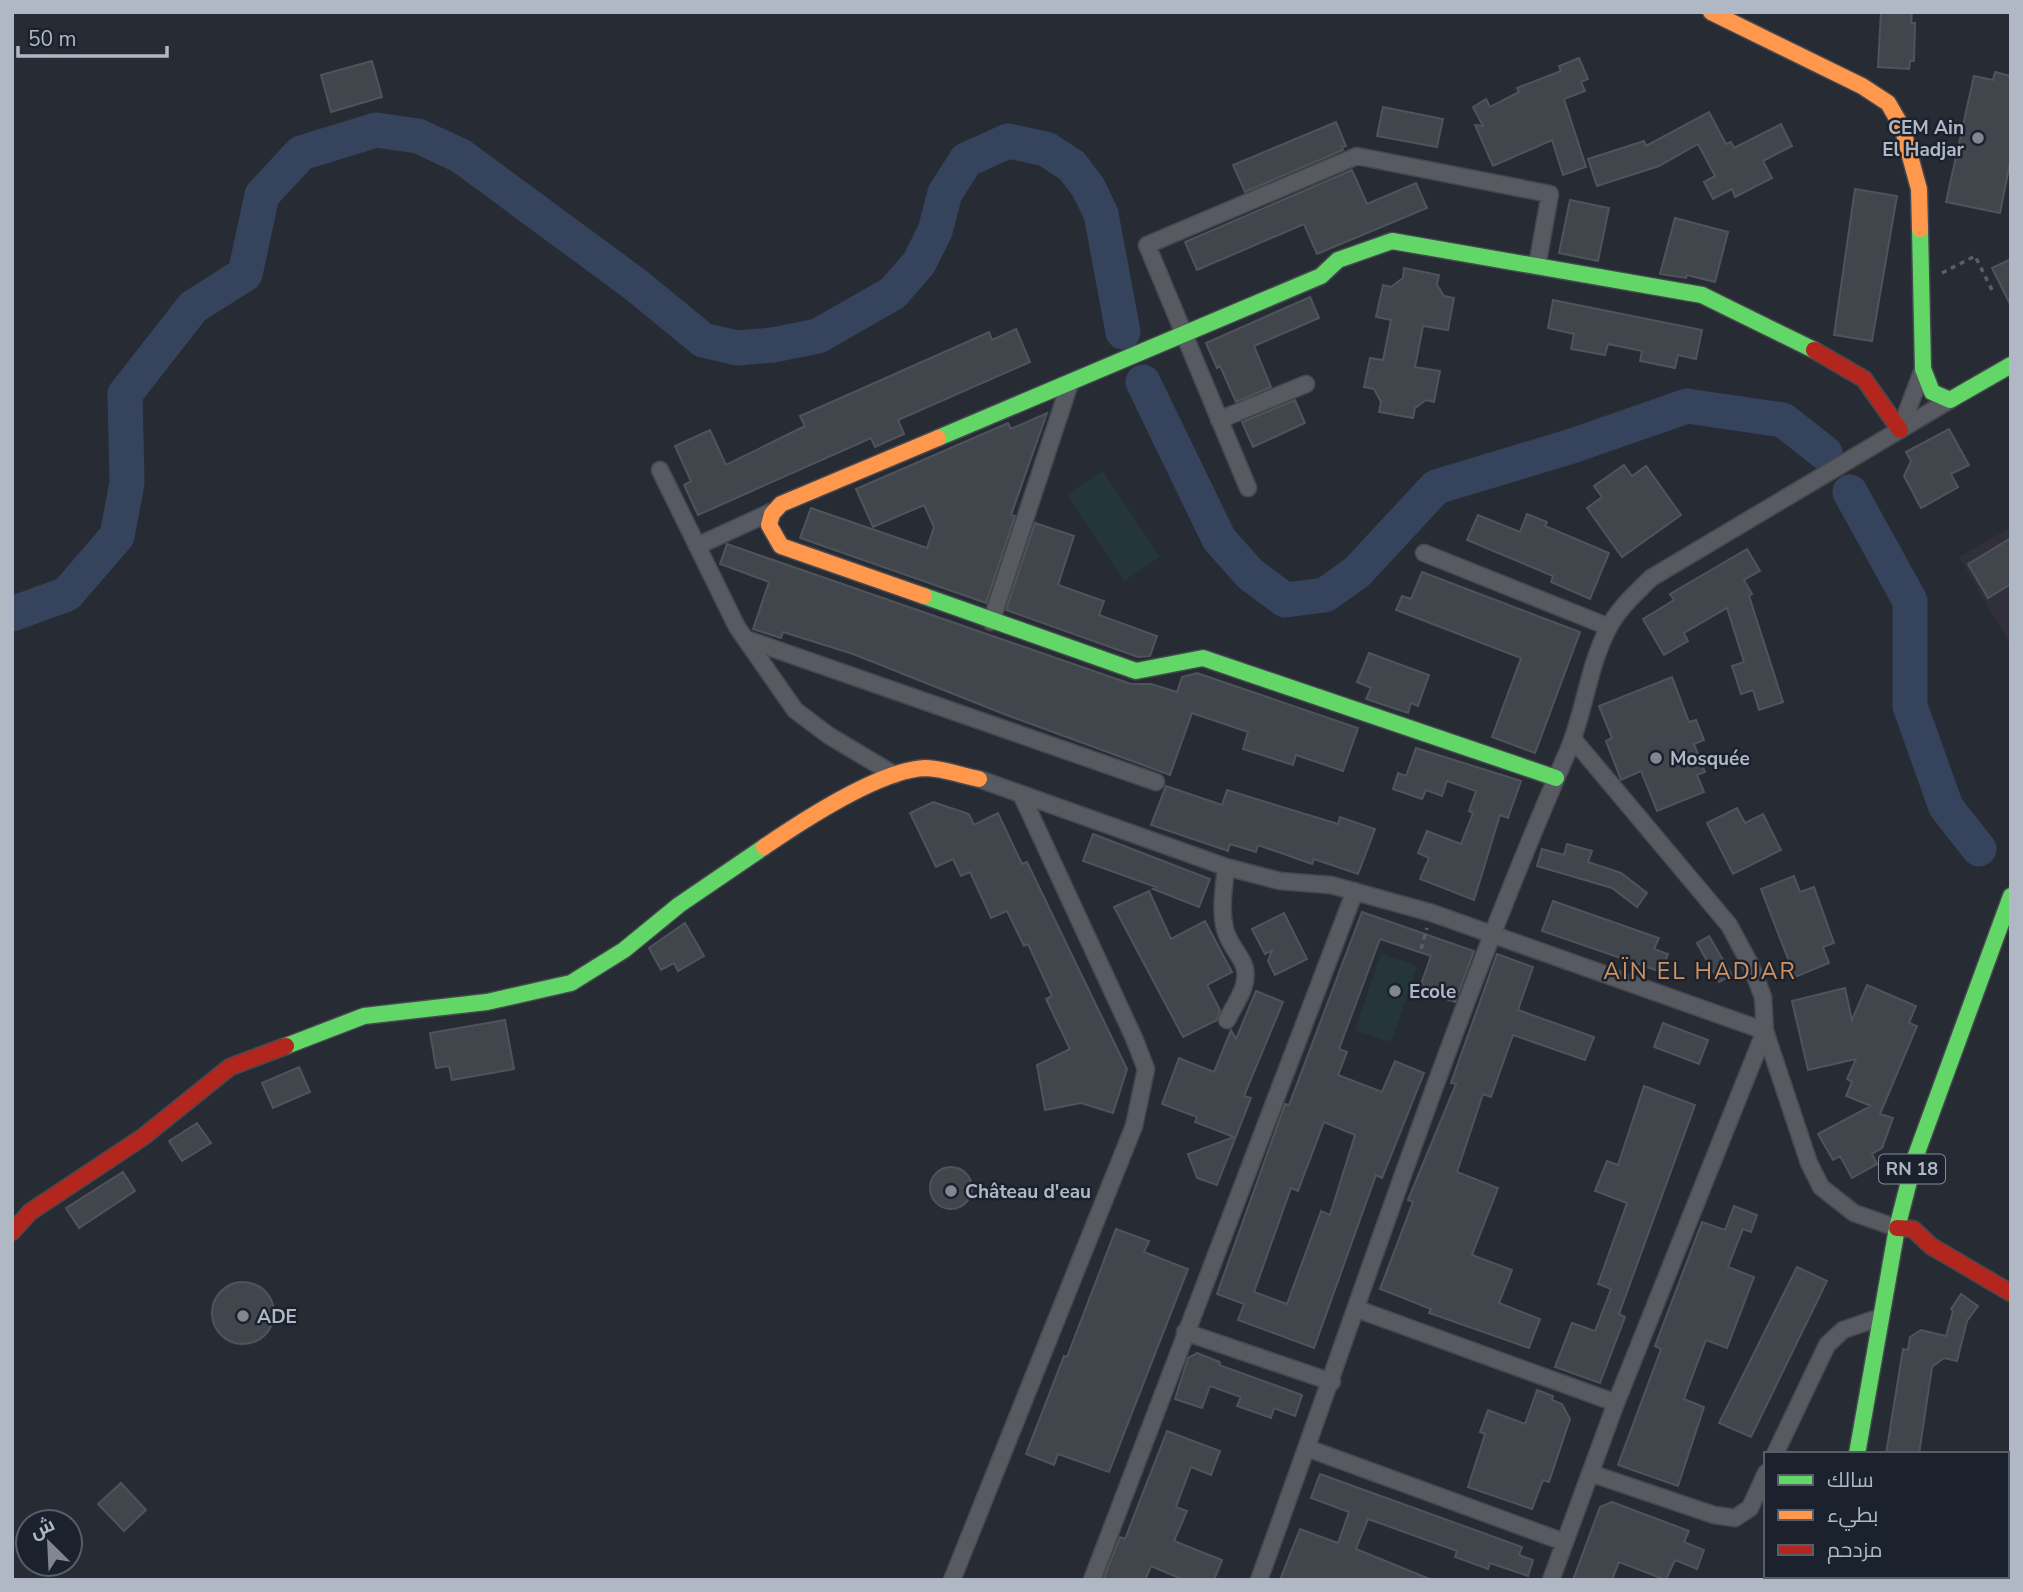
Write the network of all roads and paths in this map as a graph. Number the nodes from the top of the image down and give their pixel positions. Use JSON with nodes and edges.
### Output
{"nodes":[{"id":1,"x":1711,"y":12,"type":"edge"},
{"id":2,"x":1537,"y":266,"type":"junction"},
{"id":3,"x":1922,"y":283,"type":"junction"},
{"id":4,"x":1994,"y":294,"type":"dead end"},
{"id":5,"x":1183,"y":332,"type":"junction"},
{"id":6,"x":2011,"y":365,"type":"edge"},
{"id":7,"x":1923,"y":369,"type":"junction"},
{"id":8,"x":1070,"y":383,"type":"junction"},
{"id":9,"x":1306,"y":384,"type":"dead end"},
{"id":10,"x":1950,"y":400,"type":"junction"},
{"id":11,"x":1219,"y":420,"type":"junction"},
{"id":12,"x":1900,"y":430,"type":"junction"},
{"id":13,"x":660,"y":470,"type":"dead end"},
{"id":14,"x":1248,"y":488,"type":"dead end"},
{"id":15,"x":771,"y":512,"type":"junction"},
{"id":16,"x":697,"y":546,"type":"junction"},
{"id":17,"x":1424,"y":553,"type":"dead end"},
{"id":18,"x":992,"y":622,"type":"junction"},
{"id":19,"x":1609,"y":627,"type":"junction"},
{"id":20,"x":746,"y":639,"type":"junction"},
{"id":21,"x":1573,"y":739,"type":"junction"},
{"id":22,"x":895,"y":775,"type":"junction"},
{"id":23,"x":1556,"y":778,"type":"junction"},
{"id":24,"x":1156,"y":782,"type":"dead end"},
{"id":25,"x":1021,"y":794,"type":"junction"},
{"id":26,"x":1226,"y":867,"type":"junction"},
{"id":27,"x":1355,"y":891,"type":"junction"},
{"id":28,"x":2011,"y":896,"type":"edge"},
{"id":29,"x":1491,"y":933,"type":"junction"},
{"id":30,"x":1227,"y":1020,"type":"dead end"},
{"id":31,"x":1765,"y":1031,"type":"junction"},
{"id":32,"x":1897,"y":1228,"type":"junction"},
{"id":33,"x":12,"y":1232,"type":"edge"},
{"id":34,"x":2011,"y":1293,"type":"edge"},
{"id":35,"x":1357,"y":1310,"type":"junction"},
{"id":36,"x":1881,"y":1317,"type":"junction"},
{"id":37,"x":1185,"y":1332,"type":"junction"},
{"id":38,"x":1332,"y":1382,"type":"junction"},
{"id":39,"x":1616,"y":1403,"type":"junction"},
{"id":40,"x":1307,"y":1448,"type":"junction"},
{"id":41,"x":1776,"y":1452,"type":"edge"},
{"id":42,"x":1857,"y":1452,"type":"edge"},
{"id":43,"x":1590,"y":1473,"type":"junction"},
{"id":44,"x":1764,"y":1477,"type":"edge"},
{"id":45,"x":1564,"y":1542,"type":"junction"},
{"id":46,"x":952,"y":1580,"type":"edge"},
{"id":47,"x":1093,"y":1580,"type":"edge"},
{"id":48,"x":1259,"y":1580,"type":"edge"},
{"id":49,"x":1551,"y":1580,"type":"edge"}],
"edges":[{"from":1,"to":3,"type":"street"},
{"from":2,"to":5,"type":"street"},
{"from":2,"to":5,"type":"street"},
{"from":2,"to":12,"type":"street"},
{"from":3,"to":4,"type":"path"},
{"from":3,"to":7,"type":"street"},
{"from":5,"to":8,"type":"street"},
{"from":5,"to":11,"type":"street"},
{"from":6,"to":10,"type":"street"},
{"from":7,"to":10,"type":"street"},
{"from":7,"to":12,"type":"street"},
{"from":8,"to":15,"type":"street"},
{"from":8,"to":18,"type":"street"},
{"from":9,"to":11,"type":"street"},
{"from":10,"to":12,"type":"street"},
{"from":11,"to":14,"type":"street"},
{"from":12,"to":19,"type":"street"},
{"from":13,"to":16,"type":"street"},
{"from":15,"to":16,"type":"street"},
{"from":15,"to":18,"type":"street"},
{"from":16,"to":20,"type":"street"},
{"from":17,"to":19,"type":"street"},
{"from":18,"to":23,"type":"street"},
{"from":19,"to":21,"type":"street"},
{"from":20,"to":22,"type":"street"},
{"from":20,"to":24,"type":"street"},
{"from":21,"to":23,"type":"street"},
{"from":21,"to":31,"type":"street"},
{"from":22,"to":25,"type":"street"},
{"from":22,"to":33,"type":"street"},
{"from":23,"to":29,"type":"street"},
{"from":25,"to":26,"type":"street"},
{"from":25,"to":46,"type":"street"},
{"from":26,"to":27,"type":"street"},
{"from":26,"to":30,"type":"street"},
{"from":27,"to":29,"type":"street"},
{"from":27,"to":37,"type":"street"},
{"from":28,"to":32,"type":"street","number":"RN 18"},
{"from":29,"to":31,"type":"street"},
{"from":29,"to":35,"type":"street"},
{"from":31,"to":32,"type":"street"},
{"from":31,"to":39,"type":"street"},
{"from":32,"to":34,"type":"street"},
{"from":32,"to":36,"type":"street","number":"RN 18"},
{"from":35,"to":38,"type":"street"},
{"from":35,"to":39,"type":"street"},
{"from":36,"to":41,"type":"street"},
{"from":36,"to":42,"type":"street","number":"RN 18"},
{"from":37,"to":38,"type":"street"},
{"from":37,"to":47,"type":"street"},
{"from":38,"to":40,"type":"street"},
{"from":39,"to":43,"type":"street"},
{"from":40,"to":45,"type":"street"},
{"from":40,"to":48,"type":"street"},
{"from":43,"to":44,"type":"street"},
{"from":43,"to":45,"type":"street"},
{"from":45,"to":49,"type":"street"}]}
